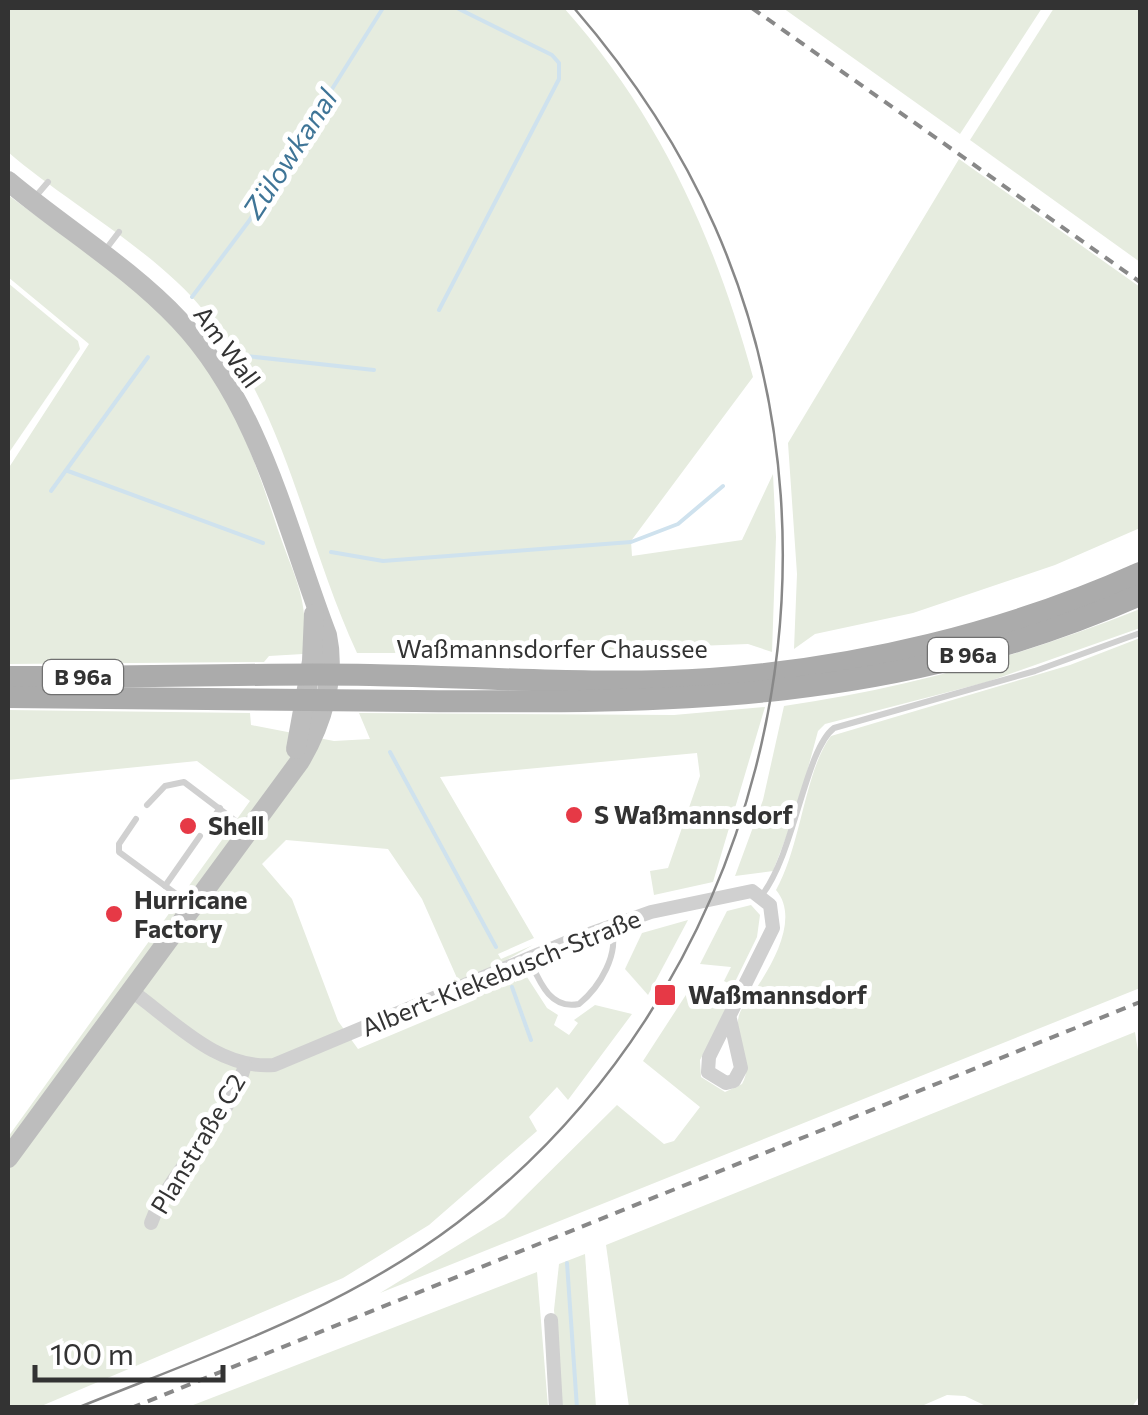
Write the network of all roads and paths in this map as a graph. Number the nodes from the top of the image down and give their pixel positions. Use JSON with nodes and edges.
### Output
{"nodes":[{"id":1,"x":8,"y":181,"type":"edge"},
{"id":2,"x":48,"y":182,"type":"dead end"},
{"id":3,"x":32,"y":201,"type":"junction"},
{"id":4,"x":119,"y":232,"type":"dead end"},
{"id":5,"x":102,"y":254,"type":"junction"},
{"id":6,"x":246,"y":364,"type":"dead end"},
{"id":7,"x":218,"y":369,"type":"junction"},
{"id":8,"x":1140,"y":572,"type":"edge"},
{"id":9,"x":1140,"y":595,"type":"edge"},
{"id":10,"x":1140,"y":632,"type":"edge"},
{"id":11,"x":319,"y":674,"type":"junction"},
{"id":12,"x":8,"y":677,"type":"edge"},
{"id":13,"x":791,"y":681,"type":"junction"},
{"id":14,"x":763,"y":684,"type":"junction"},
{"id":15,"x":8,"y":698,"type":"edge"},
{"id":16,"x":315,"y":700,"type":"junction"},
{"id":17,"x":147,"y":805,"type":"dead end"},
{"id":18,"x":220,"y":808,"type":"junction"},
{"id":19,"x":136,"y":819,"type":"dead end"},
{"id":20,"x":210,"y":821,"type":"dead end"},
{"id":21,"x":247,"y":830,"type":"junction"},
{"id":22,"x":200,"y":836,"type":"dead end"},
{"id":23,"x":165,"y":886,"type":"junction"},
{"id":24,"x":762,"y":896,"type":"junction"},
{"id":25,"x":192,"y":905,"type":"junction"},
{"id":26,"x":611,"y":926,"type":"junction"},
{"id":27,"x":529,"y":958,"type":"junction"},
{"id":28,"x":129,"y":989,"type":"junction"},
{"id":29,"x":730,"y":1019,"type":"dead end"},
{"id":30,"x":245,"y":1065,"type":"junction"},
{"id":31,"x":8,"y":1158,"type":"edge"},
{"id":32,"x":151,"y":1223,"type":"dead end"},
{"id":33,"x":551,"y":1320,"type":"dead end"},
{"id":34,"x":556,"y":1408,"type":"edge"}],
"edges":[{"from":1,"to":3,"type":"street","name":"Am Wall"},
{"from":2,"to":3,"type":"lane"},
{"from":3,"to":5,"type":"street","name":"Am Wall"},
{"from":4,"to":5,"type":"lane"},
{"from":5,"to":7,"type":"street","name":"Am Wall"},
{"from":6,"to":7,"type":"lane"},
{"from":7,"to":11,"type":"street","name":"Am Wall"},
{"from":8,"to":13,"type":"main road","name":"Waßmannsdorfer Chaussee","number":"B 96a"},
{"from":9,"to":13,"type":"main road","name":"Waßmannsdorfer Chaussee","number":"B 96a"},
{"from":10,"to":24,"type":"lane"},
{"from":11,"to":12,"type":"main road","name":"Waßmannsdorfer Chaussee","number":"B 96a"},
{"from":11,"to":14,"type":"main road","name":"Waßmannsdorfer Chaussee","number":"B 96a"},
{"from":11,"to":16,"type":"street","name":"Am Wall"},
{"from":13,"to":14,"type":"main road","name":"Waßmannsdorfer Chaussee"},
{"from":14,"to":16,"type":"main road","name":"Waßmannsdorfer Chaussee","number":"B 96a"},
{"from":15,"to":16,"type":"main road","name":"Waßmannsdorfer Chaussee","number":"B 96a"},
{"from":16,"to":21,"type":"street","name":"Am Wall"},
{"from":17,"to":18,"type":"lane"},
{"from":18,"to":20,"type":"lane"},
{"from":18,"to":21,"type":"lane"},
{"from":19,"to":23,"type":"lane"},
{"from":21,"to":25,"type":"street"},
{"from":22,"to":23,"type":"lane"},
{"from":23,"to":25,"type":"lane"},
{"from":24,"to":26,"type":"street","name":"Albert-Kiekebusch-Straße"},
{"from":24,"to":29,"type":"street"},
{"from":25,"to":28,"type":"street"},
{"from":26,"to":27,"type":"street","name":"Albert-Kiekebusch-Straße"},
{"from":26,"to":27,"type":"lane"},
{"from":27,"to":30,"type":"street","name":"Albert-Kiekebusch-Straße"},
{"from":28,"to":30,"type":"street"},
{"from":28,"to":31,"type":"street"},
{"from":30,"to":32,"type":"street","name":"Planstraße C2"},
{"from":33,"to":34,"type":"street"}]}
